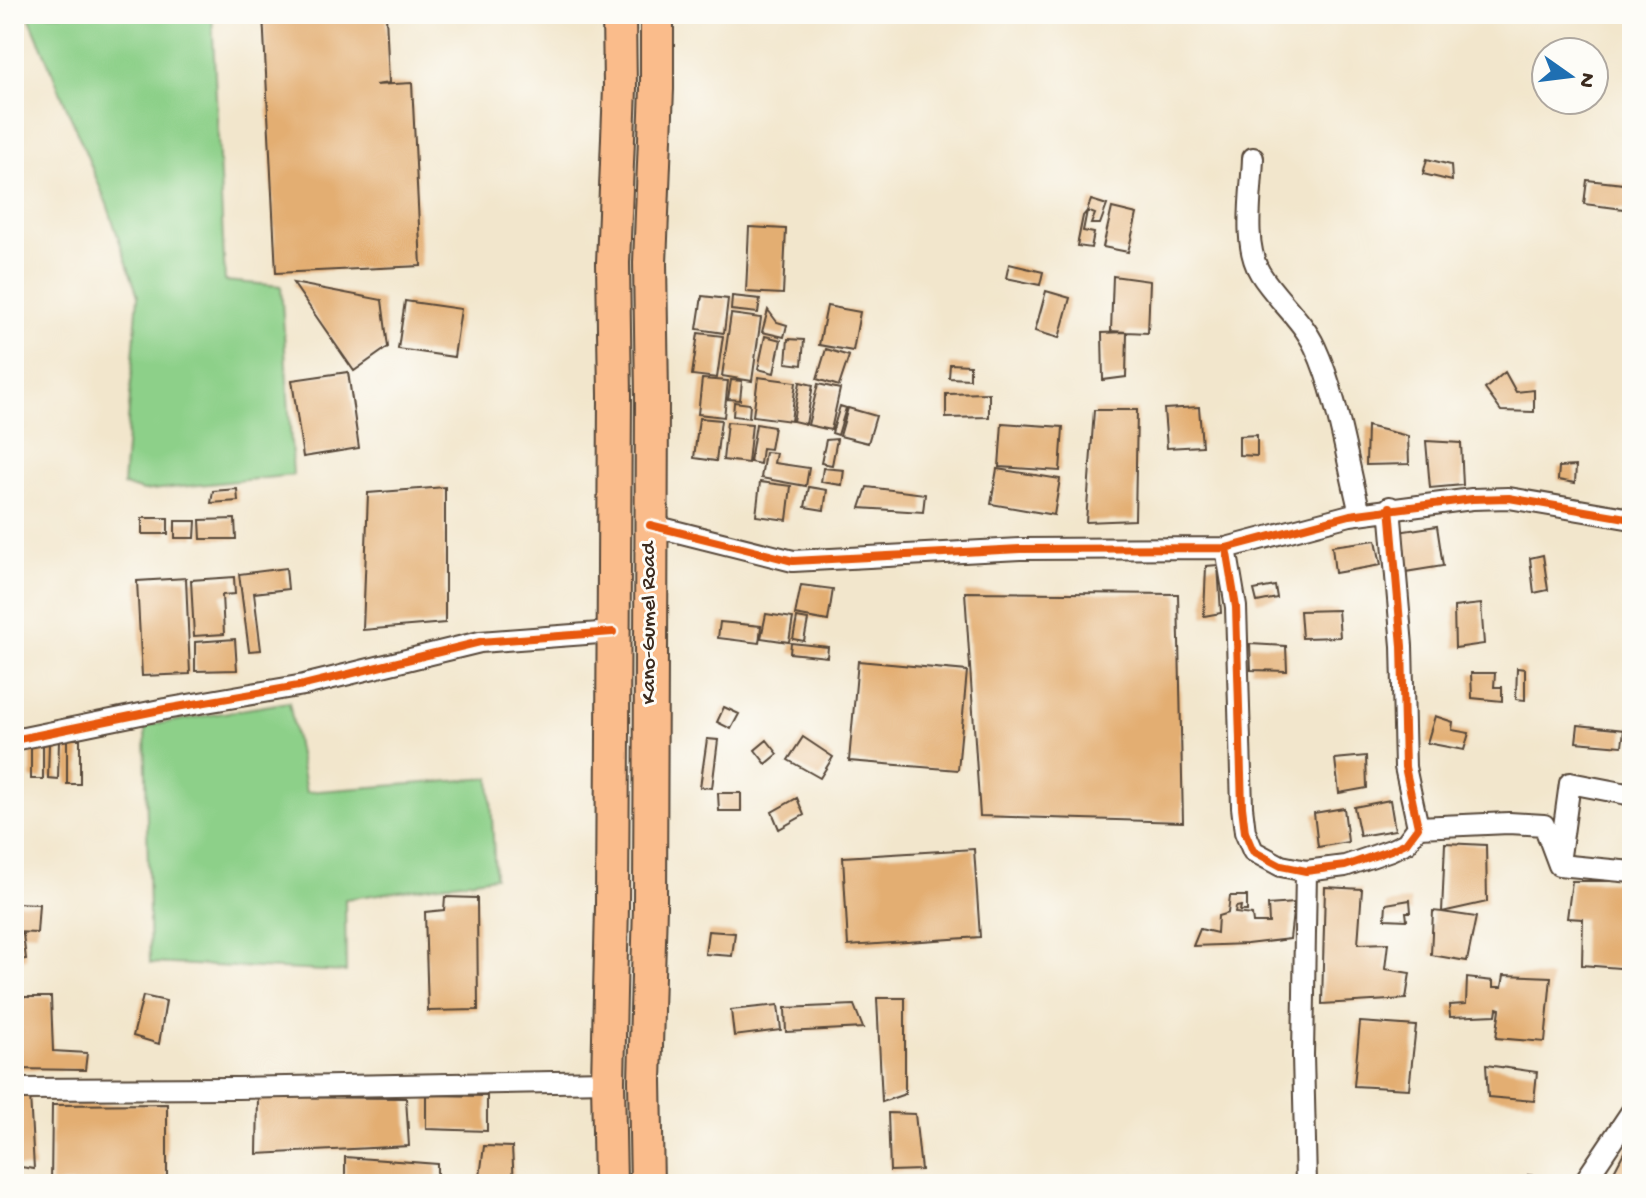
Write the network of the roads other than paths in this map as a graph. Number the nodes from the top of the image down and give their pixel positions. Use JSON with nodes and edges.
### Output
{"nodes":[{"id":1,"x":619,"y":14,"type":"edge"},
{"id":2,"x":657,"y":14,"type":"edge"},
{"id":3,"x":1253,"y":158,"type":"dead end"},
{"id":4,"x":1390,"y":507,"type":"junction"},
{"id":5,"x":1360,"y":513,"type":"junction"},
{"id":6,"x":1632,"y":519,"type":"edge"},
{"id":7,"x":650,"y":525,"type":"junction"},
{"id":8,"x":1226,"y":548,"type":"junction"},
{"id":9,"x":613,"y":632,"type":"junction"},
{"id":10,"x":14,"y":740,"type":"edge"},
{"id":11,"x":1632,"y":795,"type":"edge"},
{"id":12,"x":1418,"y":827,"type":"junction"},
{"id":13,"x":1559,"y":865,"type":"junction"},
{"id":14,"x":1306,"y":871,"type":"junction"},
{"id":15,"x":1632,"y":872,"type":"edge"},
{"id":16,"x":608,"y":1081,"type":"junction"},
{"id":17,"x":14,"y":1089,"type":"edge"},
{"id":18,"x":1632,"y":1111,"type":"edge"},
{"id":19,"x":610,"y":1184,"type":"edge"},
{"id":20,"x":647,"y":1184,"type":"edge"},
{"id":21,"x":1306,"y":1184,"type":"edge"},
{"id":22,"x":1583,"y":1184,"type":"edge"}],
"edges":[{"from":1,"to":9,"type":"main road","name":"Kano-Gumel Road"},
{"from":2,"to":7,"type":"main road","name":"Kano-Gumel Road"},
{"from":3,"to":5,"type":"street"},
{"from":4,"to":5,"type":"street"},
{"from":4,"to":6,"type":"street"},
{"from":4,"to":12,"type":"street"},
{"from":5,"to":8,"type":"street"},
{"from":7,"to":8,"type":"street"},
{"from":7,"to":20,"type":"main road","name":"Kano-Gumel Road"},
{"from":8,"to":14,"type":"street"},
{"from":9,"to":10,"type":"street"},
{"from":9,"to":16,"type":"main road","name":"Kano-Gumel Road"},
{"from":11,"to":13,"type":"street"},
{"from":12,"to":13,"type":"street"},
{"from":12,"to":14,"type":"street"},
{"from":13,"to":15,"type":"street"},
{"from":14,"to":21,"type":"street"},
{"from":16,"to":17,"type":"street"},
{"from":16,"to":19,"type":"main road","name":"Kano-Gumel Road"},
{"from":18,"to":22,"type":"street"}]}
